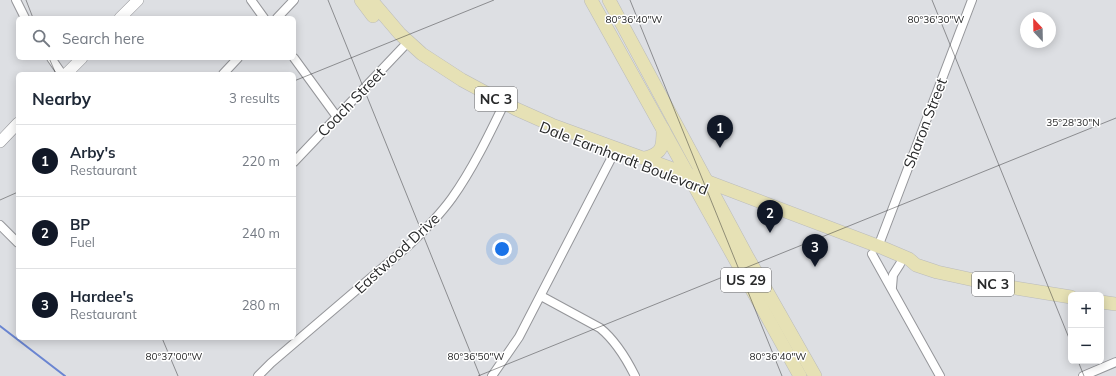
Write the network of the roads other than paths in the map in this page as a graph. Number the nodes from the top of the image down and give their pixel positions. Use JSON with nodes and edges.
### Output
{"nodes":[{"id":1,"x":16,"y":0,"type":"edge"},
{"id":2,"x":138,"y":0,"type":"edge"},
{"id":3,"x":251,"y":0,"type":"edge"},
{"id":4,"x":294,"y":0,"type":"edge"},
{"id":5,"x":361,"y":0,"type":"edge"},
{"id":6,"x":371,"y":0,"type":"edge"},
{"id":7,"x":591,"y":0,"type":"edge"},
{"id":8,"x":609,"y":0,"type":"edge"},
{"id":9,"x":972,"y":0,"type":"edge"},
{"id":10,"x":24,"y":16,"type":"edge"},
{"id":11,"x":122,"y":16,"type":"edge"},
{"id":12,"x":263,"y":16,"type":"edge"},
{"id":13,"x":279,"y":16,"type":"edge"},
{"id":14,"x":405,"y":45,"type":"junction"},
{"id":15,"x":52,"y":60,"type":"edge"},
{"id":16,"x":80,"y":60,"type":"edge"},
{"id":17,"x":236,"y":60,"type":"edge"},
{"id":18,"x":295,"y":60,"type":"edge"},
{"id":19,"x":61,"y":72,"type":"edge"},
{"id":20,"x":68,"y":72,"type":"edge"},
{"id":21,"x":225,"y":72,"type":"edge"},
{"id":22,"x":503,"y":107,"type":"junction"},
{"id":23,"x":337,"y":118,"type":"junction"},
{"id":24,"x":16,"y":125,"type":"edge"},
{"id":25,"x":663,"y":129,"type":"junction"},
{"id":26,"x":0,"y":142,"type":"edge"},
{"id":27,"x":613,"y":155,"type":"junction"},
{"id":28,"x":645,"y":158,"type":"junction"},
{"id":29,"x":296,"y":160,"type":"edge"},
{"id":30,"x":690,"y":179,"type":"junction"},
{"id":31,"x":709,"y":186,"type":"junction"},
{"id":32,"x":0,"y":225,"type":"edge"},
{"id":33,"x":16,"y":240,"type":"edge"},
{"id":34,"x":875,"y":250,"type":"junction"},
{"id":35,"x":900,"y":264,"type":"junction"},
{"id":36,"x":916,"y":265,"type":"junction"},
{"id":37,"x":892,"y":287,"type":"junction"},
{"id":38,"x":541,"y":296,"type":"junction"},
{"id":39,"x":1068,"y":296,"type":"edge"},
{"id":40,"x":1104,"y":302,"type":"edge"},
{"id":41,"x":1116,"y":304,"type":"edge"},
{"id":42,"x":1116,"y":362,"type":"edge"},
{"id":43,"x":258,"y":376,"type":"edge"},
{"id":44,"x":492,"y":376,"type":"edge"},
{"id":45,"x":635,"y":376,"type":"edge"},
{"id":46,"x":800,"y":376,"type":"edge"},
{"id":47,"x":815,"y":376,"type":"edge"},
{"id":48,"x":940,"y":376,"type":"edge"},
{"id":49,"x":1083,"y":376,"type":"edge"}],
"edges":[{"from":1,"to":10,"type":"street"},
{"from":2,"to":11,"type":"main road"},
{"from":3,"to":12,"type":"street"},
{"from":4,"to":13,"type":"street"},
{"from":5,"to":14,"type":"main road","name":"Dale Earnhardt Boulevard","number":"NC 3"},
{"from":6,"to":14,"type":"main road","name":"Dale Earnhardt Boulevard","number":"NC 3"},
{"from":7,"to":25,"type":"main road","number":"US 29"},
{"from":8,"to":31,"type":"main road","number":"US 29"},
{"from":9,"to":34,"type":"street","name":"Sharon Street"},
{"from":14,"to":22,"type":"main road","name":"Dale Earnhardt Boulevard","number":"NC 3"},
{"from":14,"to":23,"type":"street","name":"Coach Street"},
{"from":15,"to":19,"type":"street"},
{"from":16,"to":20,"type":"main road"},
{"from":17,"to":21,"type":"street"},
{"from":18,"to":23,"type":"street"},
{"from":22,"to":27,"type":"main road","name":"Dale Earnhardt Boulevard","number":"NC 3"},
{"from":22,"to":28,"type":"main road","name":"Dale Earnhardt Boulevard","number":"NC 3"},
{"from":22,"to":43,"type":"street","name":"Eastwood Drive"},
{"from":23,"to":29,"type":"street","name":"Coach Street"},
{"from":24,"to":26,"type":"main road"},
{"from":25,"to":28,"type":"main road"},
{"from":25,"to":30,"type":"main road","number":"US 29"},
{"from":27,"to":30,"type":"main road","name":"Dale Earnhardt Boulevard","number":"NC 3"},
{"from":27,"to":38,"type":"street"},
{"from":28,"to":30,"type":"main road","name":"Dale Earnhardt Boulevard","number":"NC 3"},
{"from":30,"to":31,"type":"main road","name":"Dale Earnhardt Boulevard","number":"NC 3"},
{"from":30,"to":46,"type":"main road","number":"US 29"},
{"from":31,"to":34,"type":"main road","name":"Dale Earnhardt Boulevard","number":"NC 3"},
{"from":31,"to":47,"type":"main road","number":"US 29"},
{"from":32,"to":33,"type":"street"},
{"from":34,"to":35,"type":"main road","name":"Dale Earnhardt Boulevard","number":"NC 3"},
{"from":34,"to":36,"type":"main road","name":"Dale Earnhardt Boulevard","number":"NC 3"},
{"from":34,"to":37,"type":"street"},
{"from":35,"to":36,"type":"main road","name":"Dale Earnhardt Boulevard","number":"NC 3"},
{"from":35,"to":37,"type":"street"},
{"from":36,"to":39,"type":"main road","name":"Dale Earnhardt Boulevard","number":"NC 3"},
{"from":37,"to":48,"type":"street"},
{"from":38,"to":44,"type":"street"},
{"from":38,"to":45,"type":"street"},
{"from":40,"to":41,"type":"main road"},
{"from":42,"to":49,"type":"street"}]}
